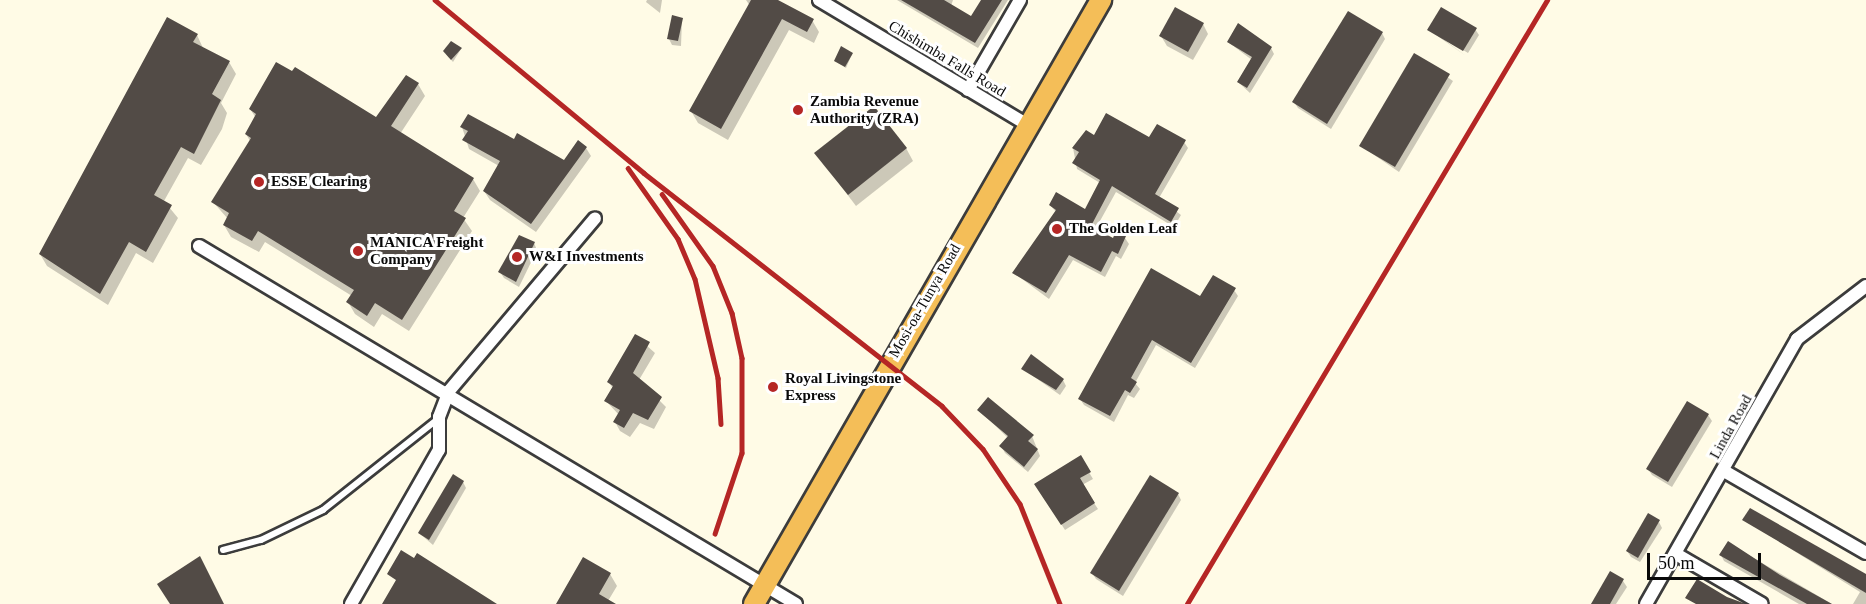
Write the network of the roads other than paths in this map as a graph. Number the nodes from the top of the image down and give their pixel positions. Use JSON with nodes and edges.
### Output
{"nodes":[{"id":1,"x":819,"y":0,"type":"edge"},
{"id":2,"x":1020,"y":0,"type":"edge"},
{"id":3,"x":1101,"y":0,"type":"edge"},
{"id":4,"x":968,"y":90,"type":"junction"},
{"id":5,"x":1028,"y":125,"type":"junction"},
{"id":6,"x":594,"y":219,"type":"dead end"},
{"id":7,"x":199,"y":246,"type":"dead end"},
{"id":8,"x":1866,"y":286,"type":"edge"},
{"id":9,"x":449,"y":391,"type":"junction"},
{"id":10,"x":439,"y":417,"type":"junction"},
{"id":11,"x":1724,"y":471,"type":"junction"},
{"id":12,"x":223,"y":550,"type":"dead end"},
{"id":13,"x":1866,"y":553,"type":"edge"},
{"id":14,"x":1676,"y":554,"type":"junction"},
{"id":15,"x":765,"y":585,"type":"junction"},
{"id":16,"x":351,"y":604,"type":"edge"},
{"id":17,"x":754,"y":604,"type":"edge"},
{"id":18,"x":796,"y":604,"type":"edge"},
{"id":19,"x":1646,"y":604,"type":"edge"},
{"id":20,"x":1762,"y":604,"type":"edge"}],
"edges":[{"from":1,"to":4,"type":"street","name":"Chishimba Falls Road"},
{"from":2,"to":4,"type":"street"},
{"from":3,"to":5,"type":"highway","name":"Mosi-oa-Tunya Road"},
{"from":4,"to":5,"type":"street","name":"Chishimba Falls Road"},
{"from":5,"to":15,"type":"highway","name":"Mosi-oa-Tunya Road"},
{"from":6,"to":9,"type":"street"},
{"from":7,"to":9,"type":"street"},
{"from":8,"to":11,"type":"street","name":"Linda Road"},
{"from":9,"to":10,"type":"street"},
{"from":9,"to":15,"type":"street"},
{"from":10,"to":12,"type":"lane"},
{"from":10,"to":16,"type":"street"},
{"from":11,"to":13,"type":"street"},
{"from":11,"to":14,"type":"street","name":"Linda Road"},
{"from":14,"to":19,"type":"street","name":"Linda Road"},
{"from":14,"to":20,"type":"street"},
{"from":15,"to":17,"type":"highway","name":"Mosi-oa-Tunya Road"},
{"from":15,"to":18,"type":"street"}]}
